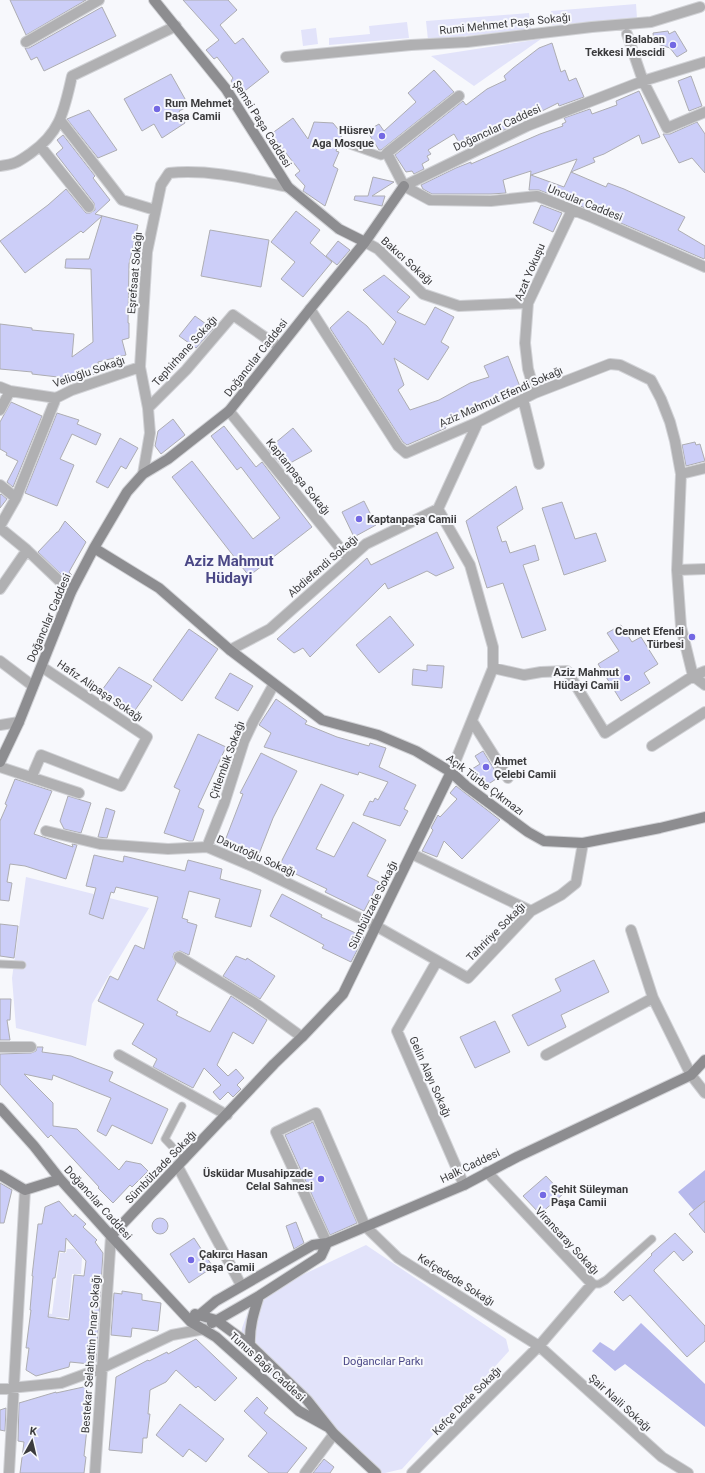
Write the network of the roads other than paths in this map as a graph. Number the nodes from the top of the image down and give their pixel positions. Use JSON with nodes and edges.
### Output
{"nodes":[{"id":1,"x":99,"y":0,"type":"edge"},
{"id":2,"x":154,"y":0,"type":"edge"},
{"id":3,"x":700,"y":7,"type":"dead end"},
{"id":4,"x":176,"y":26,"type":"junction"},
{"id":5,"x":627,"y":34,"type":"dead end"},
{"id":6,"x":26,"y":42,"type":"dead end"},
{"id":7,"x":286,"y":56,"type":"dead end"},
{"id":8,"x":705,"y":62,"type":"edge"},
{"id":9,"x":643,"y":81,"type":"junction"},
{"id":10,"x":459,"y":96,"type":"dead end"},
{"id":11,"x":705,"y":112,"type":"edge"},
{"id":12,"x":60,"y":120,"type":"junction"},
{"id":13,"x":347,"y":144,"type":"dead end"},
{"id":14,"x":40,"y":146,"type":"junction"},
{"id":15,"x":387,"y":154,"type":"junction"},
{"id":16,"x":0,"y":166,"type":"edge"},
{"id":17,"x":404,"y":186,"type":"junction"},
{"id":18,"x":288,"y":187,"type":"junction"},
{"id":19,"x":89,"y":207,"type":"dead end"},
{"id":20,"x":155,"y":210,"type":"junction"},
{"id":21,"x":572,"y":210,"type":"junction"},
{"id":22,"x":365,"y":242,"type":"junction"},
{"id":23,"x":705,"y":267,"type":"edge"},
{"id":24,"x":528,"y":303,"type":"junction"},
{"id":25,"x":310,"y":309,"type":"junction"},
{"id":26,"x":279,"y":347,"type":"junction"},
{"id":27,"x":140,"y":367,"type":"junction"},
{"id":28,"x":5,"y":389,"type":"edge"},
{"id":29,"x":534,"y":393,"type":"junction"},
{"id":30,"x":56,"y":398,"type":"junction"},
{"id":31,"x":523,"y":398,"type":"junction"},
{"id":32,"x":148,"y":408,"type":"junction"},
{"id":33,"x":0,"y":410,"type":"edge"},
{"id":34,"x":229,"y":411,"type":"junction"},
{"id":35,"x":478,"y":422,"type":"junction"},
{"id":36,"x":539,"y":464,"type":"dead end"},
{"id":37,"x":705,"y":468,"type":"edge"},
{"id":38,"x":143,"y":474,"type":"junction"},
{"id":39,"x":681,"y":474,"type":"junction"},
{"id":40,"x":0,"y":485,"type":"edge"},
{"id":41,"x":16,"y":498,"type":"junction"},
{"id":42,"x":438,"y":509,"type":"junction"},
{"id":43,"x":0,"y":527,"type":"edge"},
{"id":44,"x":94,"y":548,"type":"junction"},
{"id":45,"x":27,"y":550,"type":"junction"},
{"id":46,"x":349,"y":559,"type":"junction"},
{"id":47,"x":705,"y":569,"type":"edge"},
{"id":48,"x":677,"y":570,"type":"junction"},
{"id":49,"x":0,"y":589,"type":"edge"},
{"id":50,"x":71,"y":592,"type":"junction"},
{"id":51,"x":230,"y":650,"type":"junction"},
{"id":52,"x":0,"y":661,"type":"edge"},
{"id":53,"x":42,"y":667,"type":"junction"},
{"id":54,"x":493,"y":668,"type":"junction"},
{"id":55,"x":705,"y":671,"type":"edge"},
{"id":56,"x":693,"y":676,"type":"junction"},
{"id":57,"x":274,"y":684,"type":"junction"},
{"id":58,"x":705,"y":685,"type":"edge"},
{"id":59,"x":33,"y":686,"type":"junction"},
{"id":60,"x":705,"y":712,"type":"edge"},
{"id":61,"x":472,"y":721,"type":"junction"},
{"id":62,"x":20,"y":722,"type":"junction"},
{"id":63,"x":0,"y":725,"type":"edge"},
{"id":64,"x":652,"y":746,"type":"dead end"},
{"id":65,"x":0,"y":762,"type":"edge"},
{"id":66,"x":0,"y":767,"type":"edge"},
{"id":67,"x":451,"y":772,"type":"junction"},
{"id":68,"x":32,"y":776,"type":"junction"},
{"id":69,"x":508,"y":778,"type":"dead end"},
{"id":70,"x":79,"y":793,"type":"dead end"},
{"id":71,"x":705,"y":817,"type":"edge"},
{"id":72,"x":46,"y":831,"type":"dead end"},
{"id":73,"x":583,"y":843,"type":"junction"},
{"id":74,"x":206,"y":847,"type":"junction"},
{"id":75,"x":412,"y":854,"type":"junction"},
{"id":76,"x":531,"y":911,"type":"junction"},
{"id":77,"x":376,"y":926,"type":"junction"},
{"id":78,"x":631,"y":930,"type":"dead end"},
{"id":79,"x":179,"y":957,"type":"dead end"},
{"id":80,"x":437,"y":961,"type":"junction"},
{"id":81,"x":0,"y":964,"type":"edge"},
{"id":82,"x":22,"y":965,"type":"dead end"},
{"id":83,"x":653,"y":998,"type":"junction"},
{"id":84,"x":302,"y":1037,"type":"junction"},
{"id":85,"x":0,"y":1047,"type":"edge"},
{"id":86,"x":31,"y":1048,"type":"dead end"},
{"id":87,"x":119,"y":1055,"type":"dead end"},
{"id":88,"x":546,"y":1055,"type":"dead end"},
{"id":89,"x":705,"y":1060,"type":"edge"},
{"id":90,"x":692,"y":1075,"type":"junction"},
{"id":91,"x":705,"y":1093,"type":"edge"},
{"id":92,"x":182,"y":1106,"type":"dead end"},
{"id":93,"x":0,"y":1108,"type":"edge"},
{"id":94,"x":228,"y":1115,"type":"junction"},
{"id":95,"x":182,"y":1163,"type":"junction"},
{"id":96,"x":487,"y":1172,"type":"junction"},
{"id":97,"x":0,"y":1175,"type":"edge"},
{"id":98,"x":60,"y":1179,"type":"junction"},
{"id":99,"x":464,"y":1185,"type":"junction"},
{"id":100,"x":25,"y":1190,"type":"junction"},
{"id":101,"x":365,"y":1226,"type":"junction"},
{"id":102,"x":111,"y":1236,"type":"junction"},
{"id":103,"x":652,"y":1239,"type":"dead end"},
{"id":104,"x":327,"y":1243,"type":"junction"},
{"id":105,"x":592,"y":1284,"type":"junction"},
{"id":106,"x":242,"y":1285,"type":"junction"},
{"id":107,"x":259,"y":1296,"type":"junction"},
{"id":108,"x":194,"y":1319,"type":"junction"},
{"id":109,"x":216,"y":1320,"type":"junction"},
{"id":110,"x":204,"y":1329,"type":"junction"},
{"id":111,"x":172,"y":1335,"type":"junction"},
{"id":112,"x":250,"y":1344,"type":"junction"},
{"id":113,"x":539,"y":1346,"type":"junction"},
{"id":114,"x":102,"y":1368,"type":"junction"},
{"id":115,"x":14,"y":1387,"type":"junction"},
{"id":116,"x":0,"y":1389,"type":"edge"},
{"id":117,"x":331,"y":1431,"type":"junction"},
{"id":118,"x":674,"y":1469,"type":"edge"},
{"id":119,"x":9,"y":1473,"type":"edge"},
{"id":120,"x":96,"y":1473,"type":"edge"},
{"id":121,"x":305,"y":1473,"type":"edge"},
{"id":122,"x":376,"y":1473,"type":"edge"},
{"id":123,"x":412,"y":1473,"type":"edge"},
{"id":124,"x":688,"y":1473,"type":"edge"}],
"edges":[{"from":1,"to":6,"type":"street"},
{"from":2,"to":4,"type":"street","name":"Şemsi Paşa Caddesi"},
{"from":3,"to":7,"type":"street","name":"Rumi Mehmet Paşa Sokağı"},
{"from":4,"to":12,"type":"street"},
{"from":4,"to":18,"type":"street","name":"Şemsi Paşa Caddesi"},
{"from":5,"to":9,"type":"street"},
{"from":8,"to":9,"type":"street","name":"Doğancılar Caddesi"},
{"from":9,"to":11,"type":"street"},
{"from":9,"to":17,"type":"street","name":"Doğancılar Caddesi"},
{"from":10,"to":15,"type":"street"},
{"from":12,"to":14,"type":"street"},
{"from":12,"to":20,"type":"street"},
{"from":13,"to":15,"type":"lane"},
{"from":14,"to":16,"type":"street"},
{"from":14,"to":19,"type":"street"},
{"from":15,"to":17,"type":"street"},
{"from":17,"to":21,"type":"street","name":"Uncular Caddesi"},
{"from":17,"to":22,"type":"street","name":"Doğancılar Caddesi"},
{"from":18,"to":20,"type":"street","name":"Eşrefsaat Sokağı"},
{"from":18,"to":22,"type":"street","name":"Şemsi Paşa Caddesi"},
{"from":20,"to":27,"type":"street","name":"Eşrefsaat Sokağı"},
{"from":21,"to":23,"type":"street","name":"Uncular Caddesi"},
{"from":21,"to":24,"type":"street","name":"Azat Yokuşu"},
{"from":22,"to":24,"type":"street","name":"Bakıcı Sokağı"},
{"from":22,"to":25,"type":"street","name":"Doğancılar Caddesi"},
{"from":24,"to":29,"type":"street","name":"Azat Yokuşu"},
{"from":25,"to":26,"type":"street","name":"Doğancılar Caddesi"},
{"from":25,"to":35,"type":"street","name":"Aziz Mahmut Efendi Sokağı"},
{"from":26,"to":32,"type":"street","name":"Tephirhane Sokağı"},
{"from":26,"to":34,"type":"street","name":"Doğancılar Caddesi"},
{"from":27,"to":30,"type":"street","name":"Velioğlu Sokağı"},
{"from":27,"to":32,"type":"street","name":"Eşrefsaat Sokağı"},
{"from":28,"to":30,"type":"street","name":"Velioğlu Sokağı"},
{"from":28,"to":33,"type":"street"},
{"from":29,"to":31,"type":"street","name":"Aziz Mahmut Efendi Sokağı"},
{"from":29,"to":39,"type":"street","name":"Aziz Mahmut Efendi Sokağı"},
{"from":30,"to":41,"type":"street"},
{"from":31,"to":35,"type":"street","name":"Aziz Mahmut Efendi Sokağı"},
{"from":31,"to":36,"type":"street"},
{"from":32,"to":38,"type":"street","name":"Eşrefsaat Sokağı"},
{"from":34,"to":38,"type":"street","name":"Doğancılar Caddesi"},
{"from":34,"to":46,"type":"street","name":"Kaptanpaşa Sokağı"},
{"from":35,"to":42,"type":"street"},
{"from":37,"to":39,"type":"street"},
{"from":38,"to":44,"type":"street","name":"Doğancılar Caddesi"},
{"from":39,"to":48,"type":"street","name":"Aziz Mahmut Efendi Sokağı"},
{"from":40,"to":41,"type":"street"},
{"from":41,"to":43,"type":"street"},
{"from":42,"to":46,"type":"street","name":"Abdiefendi Sokağı"},
{"from":42,"to":54,"type":"street"},
{"from":43,"to":45,"type":"street"},
{"from":44,"to":50,"type":"street","name":"Doğancılar Caddesi"},
{"from":44,"to":51,"type":"street","name":"Açık Türbe Çıkmazı"},
{"from":45,"to":49,"type":"street"},
{"from":45,"to":50,"type":"street"},
{"from":46,"to":51,"type":"street","name":"Abdiefendi Sokağı"},
{"from":47,"to":48,"type":"street"},
{"from":48,"to":56,"type":"street","name":"Aziz Mahmut Efendi Sokağı"},
{"from":50,"to":53,"type":"street","name":"Doğancılar Caddesi"},
{"from":51,"to":57,"type":"street","name":"Açık Türbe Çıkmazı"},
{"from":52,"to":59,"type":"street"},
{"from":53,"to":59,"type":"street","name":"Doğancılar Caddesi"},
{"from":53,"to":68,"type":"street","name":"Hafız Alipaşa Sokağı"},
{"from":54,"to":56,"type":"street"},
{"from":54,"to":61,"type":"street"},
{"from":55,"to":56,"type":"street"},
{"from":56,"to":58,"type":"street"},
{"from":57,"to":67,"type":"street","name":"Açık Türbe Çıkmazı"},
{"from":57,"to":74,"type":"street","name":"Çitlembik Sokağı"},
{"from":59,"to":62,"type":"street","name":"Doğancılar Caddesi"},
{"from":60,"to":64,"type":"street"},
{"from":61,"to":67,"type":"street"},
{"from":61,"to":69,"type":"street"},
{"from":62,"to":63,"type":"street"},
{"from":62,"to":65,"type":"street","name":"Doğancılar Caddesi"},
{"from":66,"to":68,"type":"street"},
{"from":67,"to":73,"type":"street","name":"Açık Türbe Çıkmazı"},
{"from":67,"to":75,"type":"street","name":"Sümbülzade Sokağı"},
{"from":68,"to":70,"type":"street"},
{"from":71,"to":73,"type":"street","name":"Açık Türbe Çıkmazı"},
{"from":72,"to":74,"type":"street","name":"Davutoğlu Sokağı"},
{"from":73,"to":76,"type":"street","name":"Tahririye Sokağı"},
{"from":74,"to":77,"type":"street","name":"Davutoğlu Sokağı"},
{"from":75,"to":76,"type":"street"},
{"from":75,"to":77,"type":"street","name":"Sümbülzade Sokağı"},
{"from":76,"to":80,"type":"street","name":"Tahririye Sokağı"},
{"from":77,"to":80,"type":"street","name":"Tahririye Sokağı"},
{"from":77,"to":84,"type":"street","name":"Sümbülzade Sokağı"},
{"from":78,"to":83,"type":"street"},
{"from":79,"to":84,"type":"street"},
{"from":80,"to":99,"type":"street","name":"Gelin Alayı Sokağı"},
{"from":81,"to":82,"type":"lane"},
{"from":83,"to":88,"type":"street"},
{"from":83,"to":90,"type":"street"},
{"from":84,"to":94,"type":"street","name":"Sümbülzade Sokağı"},
{"from":85,"to":86,"type":"street"},
{"from":87,"to":94,"type":"street"},
{"from":89,"to":90,"type":"street","name":"Halk Caddesi"},
{"from":90,"to":91,"type":"street"},
{"from":90,"to":96,"type":"street","name":"Halk Caddesi"},
{"from":92,"to":95,"type":"lane"},
{"from":93,"to":98,"type":"street","name":"Doğancılar Caddesi"},
{"from":94,"to":95,"type":"street","name":"Sümbülzade Sokağı"},
{"from":95,"to":102,"type":"street","name":"Sümbülzade Sokağı"},
{"from":95,"to":106,"type":"street"},
{"from":96,"to":99,"type":"street","name":"Halk Caddesi"},
{"from":96,"to":105,"type":"street","name":"Viransaray Sokağı"},
{"from":97,"to":100,"type":"street"},
{"from":98,"to":100,"type":"street"},
{"from":98,"to":102,"type":"street","name":"Doğancılar Caddesi"},
{"from":99,"to":101,"type":"street","name":"Halk Caddesi"},
{"from":100,"to":115,"type":"street"},
{"from":101,"to":104,"type":"street","name":"Halk Caddesi"},
{"from":101,"to":104,"type":"street"},
{"from":101,"to":113,"type":"street","name":"Kefçedede Sokağı"},
{"from":102,"to":108,"type":"street","name":"Doğancılar Caddesi"},
{"from":102,"to":114,"type":"street","name":"Bestekar Selahattin Pınar Sokağı"},
{"from":103,"to":105,"type":"lane"},
{"from":104,"to":106,"type":"street","name":"Halk Caddesi"},
{"from":104,"to":107,"type":"street"},
{"from":105,"to":113,"type":"street","name":"Viransaray Sokağı"},
{"from":106,"to":107,"type":"street"},
{"from":106,"to":108,"type":"street","name":"Halk Caddesi"},
{"from":107,"to":109,"type":"street"},
{"from":107,"to":112,"type":"street"},
{"from":108,"to":109,"type":"street","name":"Tunus Bağı Caddesi"},
{"from":108,"to":110,"type":"street","name":"Tunus Bağı Caddesi"},
{"from":108,"to":111,"type":"street"},
{"from":109,"to":110,"type":"street"},
{"from":109,"to":112,"type":"street","name":"Tunus Bağı Caddesi"},
{"from":110,"to":111,"type":"street"},
{"from":110,"to":117,"type":"street","name":"Tunus Bağı Caddesi"},
{"from":111,"to":114,"type":"street"},
{"from":112,"to":117,"type":"street","name":"Tunus Bağı Caddesi"},
{"from":113,"to":118,"type":"street","name":"Şair Naili Sokağı"},
{"from":113,"to":123,"type":"street","name":"Kefçe Dede Sokağı"},
{"from":114,"to":115,"type":"street"},
{"from":114,"to":120,"type":"street","name":"Bestekar Selahattin Pınar Sokağı"},
{"from":115,"to":116,"type":"street"},
{"from":115,"to":119,"type":"street"},
{"from":117,"to":121,"type":"street"},
{"from":117,"to":122,"type":"street","name":"Tunus Bağı Caddesi"},
{"from":118,"to":124,"type":"street","name":"Şair Naili Sokağı"}]}
